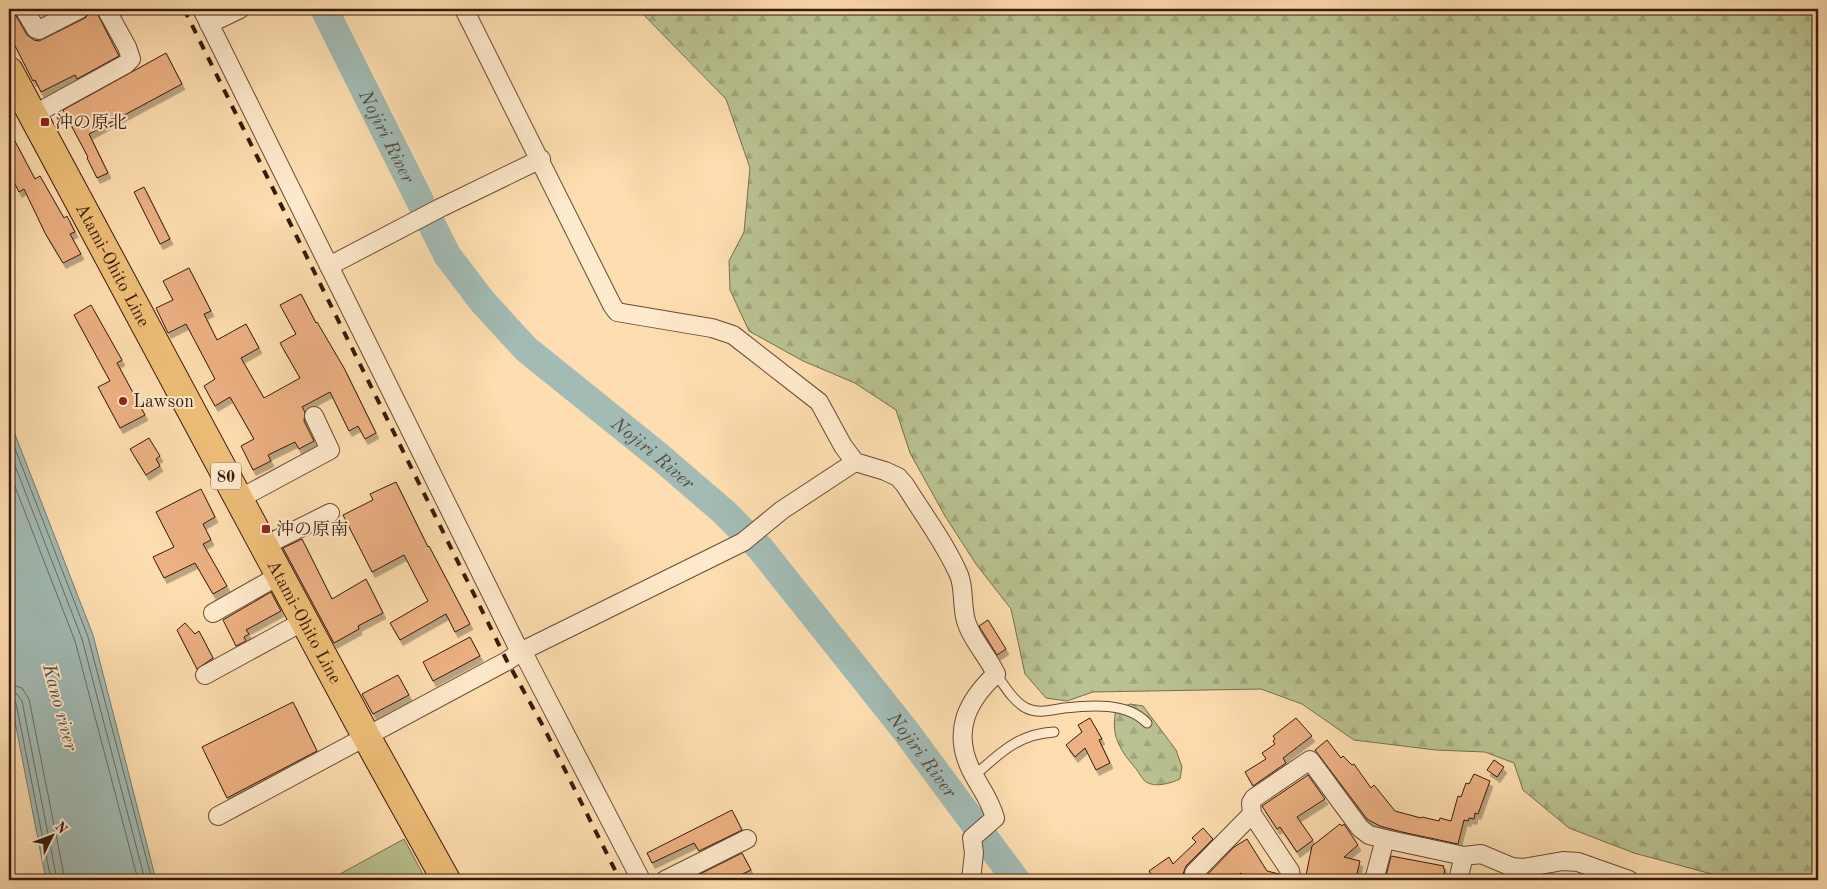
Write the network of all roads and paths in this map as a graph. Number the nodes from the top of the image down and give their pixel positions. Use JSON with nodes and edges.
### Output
{"nodes":[{"id":1,"x":24,"y":9,"type":"edge"},
{"id":2,"x":80,"y":9,"type":"edge"},
{"id":3,"x":106,"y":9,"type":"edge"},
{"id":4,"x":240,"y":9,"type":"edge"},
{"id":5,"x":464,"y":9,"type":"edge"},
{"id":6,"x":206,"y":16,"type":"edge"},
{"id":7,"x":9,"y":71,"type":"edge"},
{"id":8,"x":32,"y":115,"type":"junction"},
{"id":9,"x":541,"y":159,"type":"junction"},
{"id":10,"x":329,"y":266,"type":"junction"},
{"id":11,"x":314,"y":416,"type":"dead end"},
{"id":12,"x":855,"y":462,"type":"junction"},
{"id":13,"x":239,"y":499,"type":"junction"},
{"id":14,"x":330,"y":513,"type":"dead end"},
{"id":15,"x":264,"y":546,"type":"junction"},
{"id":16,"x":280,"y":575,"type":"junction"},
{"id":17,"x":213,"y":613,"type":"dead end"},
{"id":18,"x":304,"y":621,"type":"junction"},
{"id":19,"x":520,"y":652,"type":"junction"},
{"id":20,"x":996,"y":674,"type":"junction"},
{"id":21,"x":205,"y":675,"type":"dead end"},
{"id":22,"x":1147,"y":723,"type":"dead end"},
{"id":23,"x":1054,"y":732,"type":"dead end"},
{"id":24,"x":366,"y":736,"type":"junction"},
{"id":25,"x":974,"y":776,"type":"junction"},
{"id":26,"x":1252,"y":814,"type":"junction"},
{"id":27,"x":218,"y":816,"type":"dead end"},
{"id":28,"x":747,"y":839,"type":"dead end"},
{"id":29,"x":1385,"y":839,"type":"junction"},
{"id":30,"x":1464,"y":856,"type":"junction"},
{"id":31,"x":1537,"y":873,"type":"edge"},
{"id":32,"x":446,"y":880,"type":"edge"},
{"id":33,"x":640,"y":880,"type":"edge"},
{"id":34,"x":665,"y":880,"type":"edge"},
{"id":35,"x":971,"y":880,"type":"edge"},
{"id":36,"x":1199,"y":880,"type":"edge"},
{"id":37,"x":1292,"y":880,"type":"edge"},
{"id":38,"x":1374,"y":880,"type":"edge"},
{"id":39,"x":1458,"y":880,"type":"edge"},
{"id":40,"x":1629,"y":880,"type":"edge"}],
"edges":[{"from":1,"to":2,"type":"street"},
{"from":3,"to":8,"type":"street"},
{"from":4,"to":6,"type":"street"},
{"from":5,"to":9,"type":"street"},
{"from":6,"to":10,"type":"street"},
{"from":7,"to":8,"type":"main road","name":"Atami-Ohito Line","number":"80"},
{"from":8,"to":13,"type":"main road","name":"Atami-Ohito Line","number":"80"},
{"from":9,"to":10,"type":"street"},
{"from":9,"to":12,"type":"street"},
{"from":10,"to":19,"type":"street"},
{"from":11,"to":13,"type":"street"},
{"from":12,"to":19,"type":"street"},
{"from":12,"to":20,"type":"street"},
{"from":13,"to":15,"type":"main road","name":"Atami-Ohito Line","number":"80"},
{"from":14,"to":15,"type":"street"},
{"from":15,"to":16,"type":"main road","name":"Atami-Ohito Line","number":"80"},
{"from":16,"to":17,"type":"street"},
{"from":16,"to":18,"type":"main road","name":"Atami-Ohito Line","number":"80"},
{"from":18,"to":21,"type":"street"},
{"from":18,"to":24,"type":"main road","name":"Atami-Ohito Line","number":"80"},
{"from":19,"to":24,"type":"street"},
{"from":19,"to":33,"type":"street"},
{"from":20,"to":22,"type":"lane"},
{"from":20,"to":25,"type":"street"},
{"from":23,"to":25,"type":"lane"},
{"from":24,"to":27,"type":"street"},
{"from":24,"to":32,"type":"main road","name":"Atami-Ohito Line","number":"80"},
{"from":25,"to":35,"type":"street"},
{"from":26,"to":29,"type":"street"},
{"from":26,"to":36,"type":"street"},
{"from":26,"to":37,"type":"street"},
{"from":28,"to":34,"type":"street"},
{"from":29,"to":30,"type":"street"},
{"from":29,"to":38,"type":"street"},
{"from":30,"to":31,"type":"street"},
{"from":30,"to":39,"type":"street"},
{"from":31,"to":40,"type":"street"}]}
